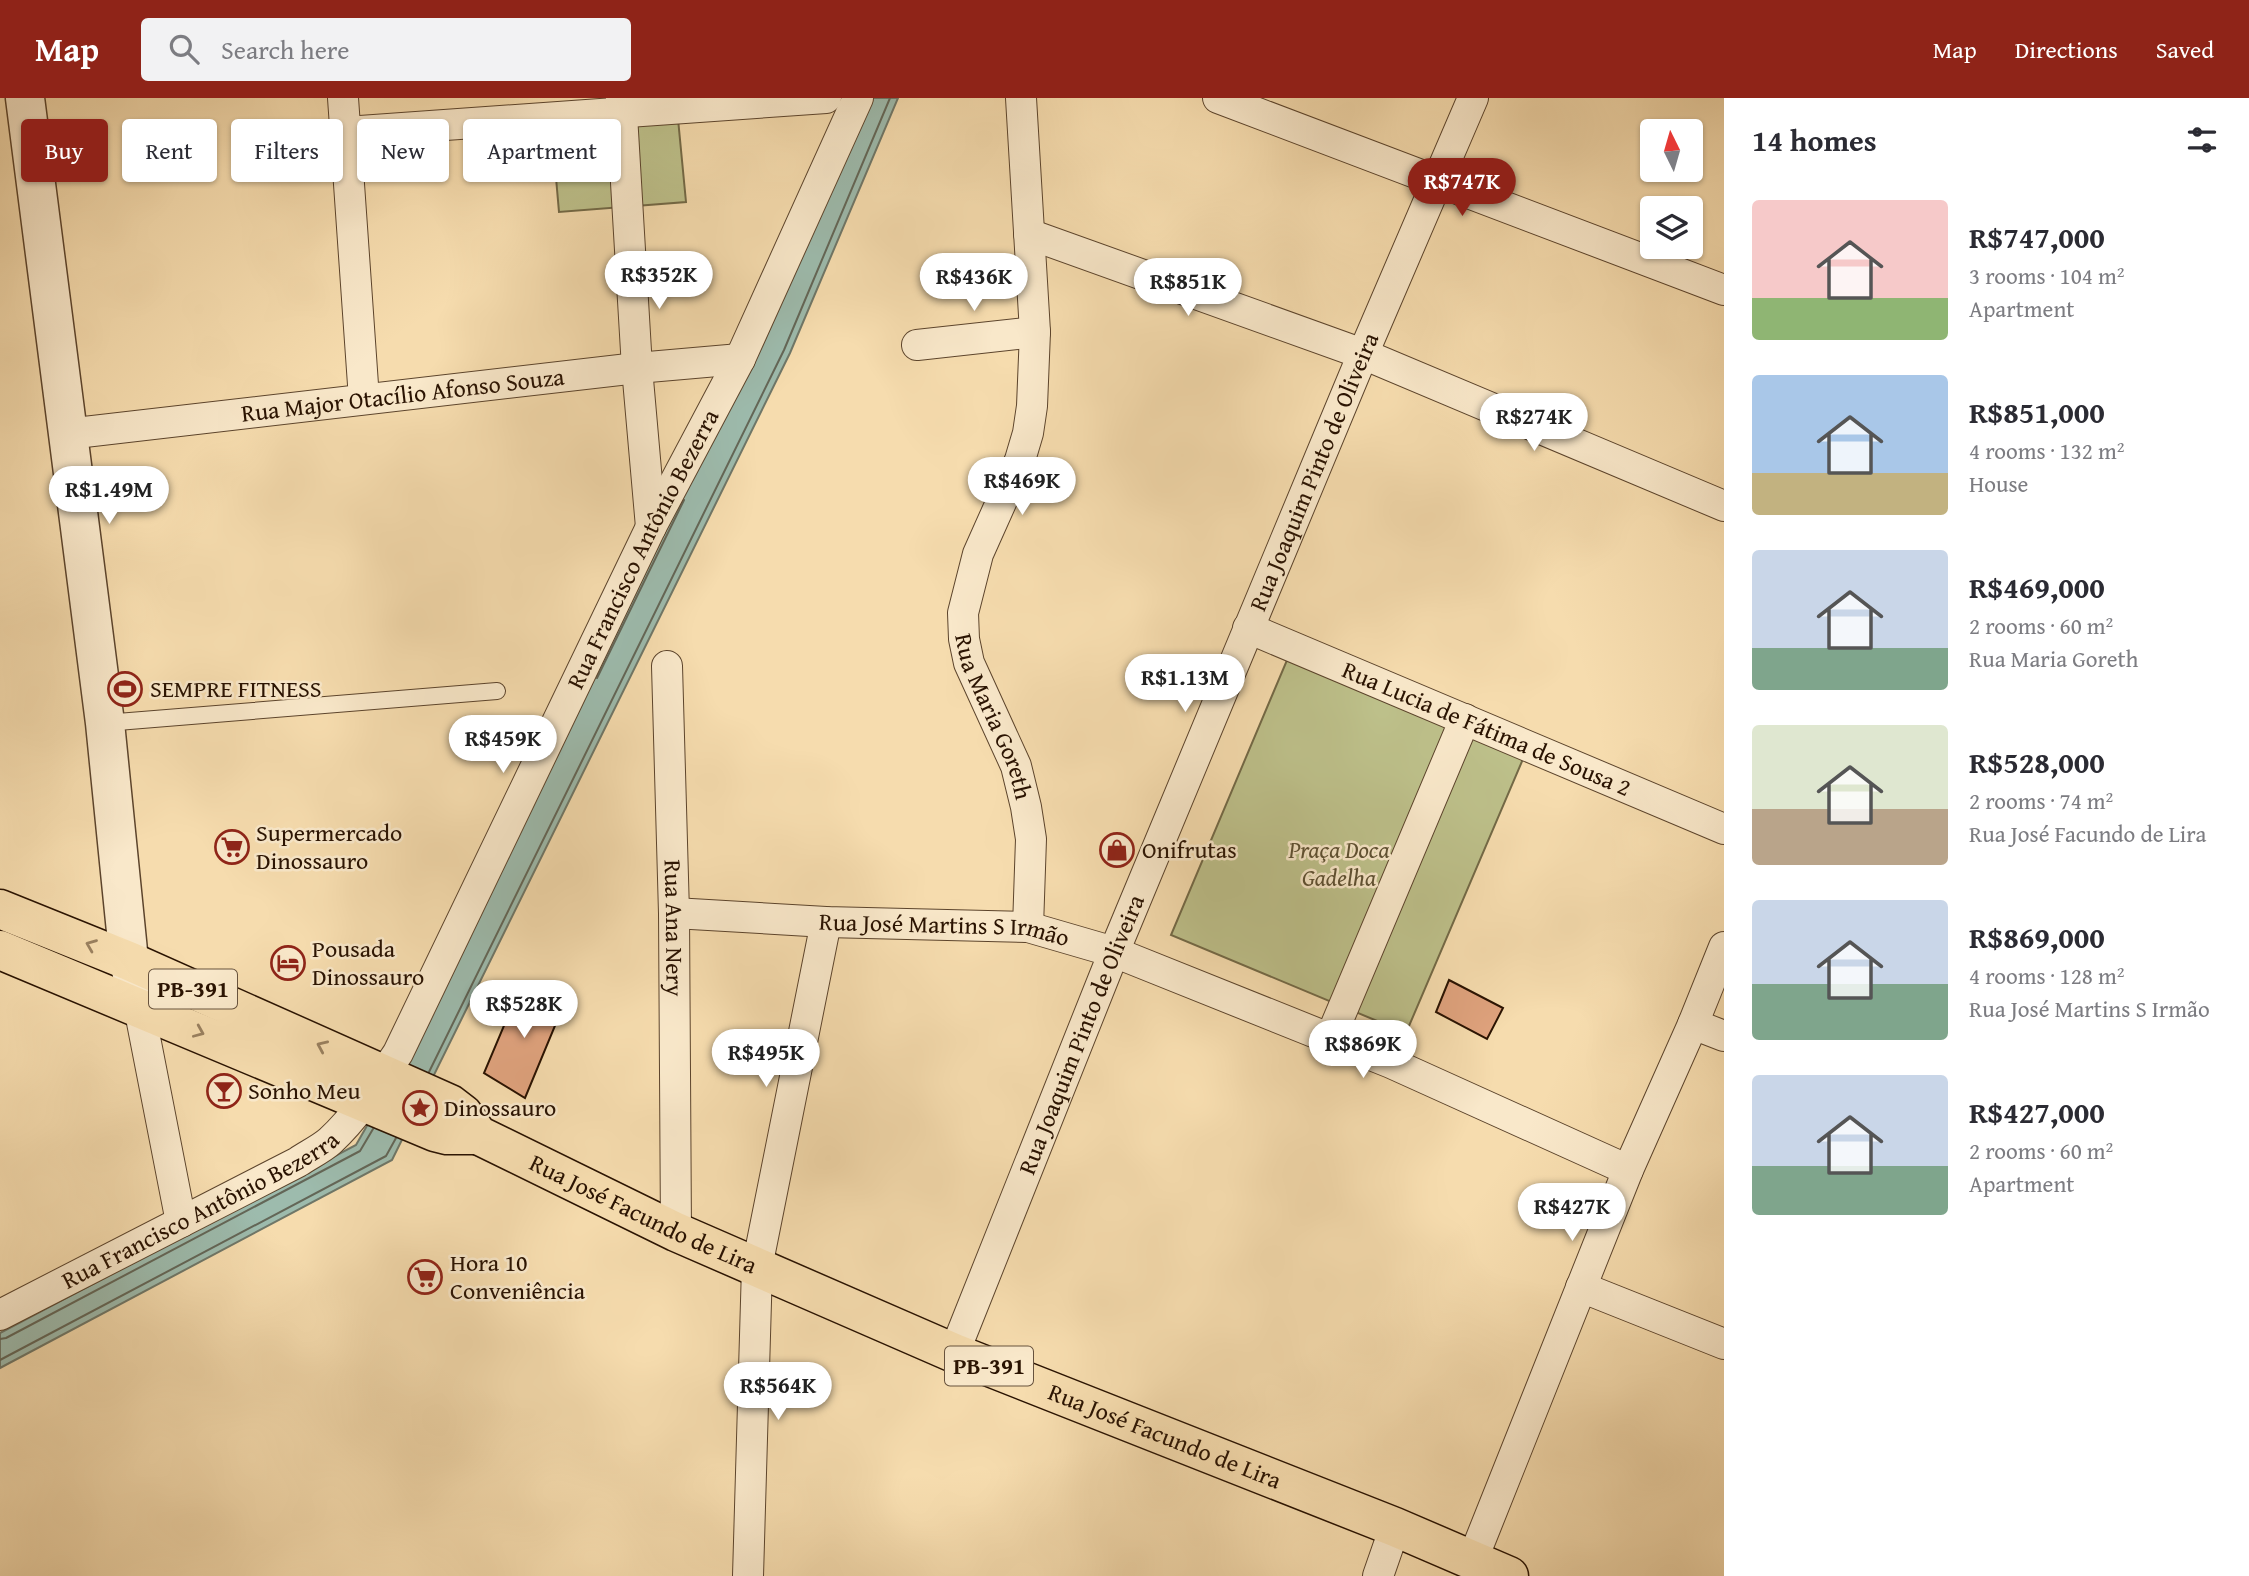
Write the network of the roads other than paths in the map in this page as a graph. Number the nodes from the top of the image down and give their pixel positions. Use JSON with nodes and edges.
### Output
{"nodes":[{"id":1,"x":25,"y":98,"type":"edge"},
{"id":2,"x":343,"y":98,"type":"edge"},
{"id":3,"x":825,"y":98,"type":"edge"},
{"id":4,"x":858,"y":98,"type":"edge"},
{"id":5,"x":1021,"y":98,"type":"edge"},
{"id":6,"x":1217,"y":98,"type":"edge"},
{"id":7,"x":1473,"y":98,"type":"edge"},
{"id":8,"x":621,"y":105,"type":"edge"},
{"id":9,"x":346,"y":132,"type":"junction"},
{"id":10,"x":1438,"y":182,"type":"junction"},
{"id":11,"x":1029,"y":234,"type":"junction"},
{"id":12,"x":1724,"y":290,"type":"edge"},
{"id":13,"x":1035,"y":332,"type":"junction"},
{"id":14,"x":917,"y":345,"type":"dead end"},
{"id":15,"x":1363,"y":354,"type":"junction"},
{"id":16,"x":740,"y":359,"type":"junction"},
{"id":17,"x":637,"y":368,"type":"junction"},
{"id":18,"x":364,"y":399,"type":"junction"},
{"id":19,"x":67,"y":434,"type":"junction"},
{"id":20,"x":1724,"y":506,"type":"edge"},
{"id":21,"x":651,"y":527,"type":"junction"},
{"id":22,"x":1248,"y":628,"type":"junction"},
{"id":23,"x":667,"y":666,"type":"dead end"},
{"id":24,"x":497,"y":691,"type":"dead end"},
{"id":25,"x":1465,"y":719,"type":"junction"},
{"id":26,"x":105,"y":723,"type":"junction"},
{"id":27,"x":1724,"y":828,"type":"edge"},
{"id":28,"x":0,"y":909,"type":"edge"},
{"id":29,"x":674,"y":913,"type":"junction"},
{"id":30,"x":826,"y":922,"type":"junction"},
{"id":31,"x":1028,"y":927,"type":"junction"},
{"id":32,"x":1724,"y":947,"type":"edge"},
{"id":33,"x":0,"y":950,"type":"edge"},
{"id":34,"x":1114,"y":952,"type":"junction"},
{"id":35,"x":129,"y":961,"type":"junction"},
{"id":36,"x":139,"y":1007,"type":"junction"},
{"id":37,"x":1693,"y":1024,"type":"junction"},
{"id":38,"x":1724,"y":1036,"type":"edge"},
{"id":39,"x":1330,"y":1039,"type":"junction"},
{"id":40,"x":382,"y":1091,"type":"junction"},
{"id":41,"x":1628,"y":1170,"type":"junction"},
{"id":42,"x":181,"y":1222,"type":"junction"},
{"id":43,"x":676,"y":1232,"type":"junction"},
{"id":44,"x":757,"y":1267,"type":"junction"},
{"id":45,"x":1581,"y":1287,"type":"junction"},
{"id":46,"x":0,"y":1315,"type":"edge"},
{"id":47,"x":1724,"y":1344,"type":"edge"},
{"id":48,"x":954,"y":1353,"type":"junction"},
{"id":49,"x":1395,"y":1527,"type":"junction"},
{"id":50,"x":1472,"y":1561,"type":"junction"},
{"id":51,"x":748,"y":1576,"type":"edge"},
{"id":52,"x":1378,"y":1576,"type":"edge"},
{"id":53,"x":1508,"y":1576,"type":"edge"}],
"edges":[{"from":1,"to":19,"type":"street"},
{"from":2,"to":9,"type":"street"},
{"from":3,"to":8,"type":"street"},
{"from":4,"to":16,"type":"street","name":"Rua Francisco Antônio Bezerra"},
{"from":5,"to":11,"type":"street","name":"Rua Maria Goreth"},
{"from":6,"to":10,"type":"street"},
{"from":7,"to":10,"type":"street","name":"Rua Joaquim Pinto de Oliveira"},
{"from":8,"to":9,"type":"street"},
{"from":8,"to":17,"type":"street"},
{"from":9,"to":18,"type":"street"},
{"from":10,"to":12,"type":"street"},
{"from":10,"to":15,"type":"street","name":"Rua Joaquim Pinto de Oliveira"},
{"from":11,"to":13,"type":"street","name":"Rua Maria Goreth"},
{"from":11,"to":15,"type":"street"},
{"from":13,"to":14,"type":"street"},
{"from":13,"to":31,"type":"street","name":"Rua Maria Goreth"},
{"from":15,"to":20,"type":"street"},
{"from":15,"to":22,"type":"street","name":"Rua Joaquim Pinto de Oliveira"},
{"from":16,"to":17,"type":"street","name":"Rua Major Otacílio Afonso Souza"},
{"from":16,"to":21,"type":"street","name":"Rua Francisco Antônio Bezerra"},
{"from":17,"to":18,"type":"street","name":"Rua Major Otacílio Afonso Souza"},
{"from":17,"to":21,"type":"street"},
{"from":18,"to":19,"type":"street","name":"Rua Major Otacílio Afonso Souza"},
{"from":19,"to":26,"type":"street"},
{"from":21,"to":40,"type":"street","name":"Rua Francisco Antônio Bezerra"},
{"from":22,"to":25,"type":"street","name":"Rua Lucia de Fátima de Sousa 2"},
{"from":22,"to":34,"type":"street","name":"Rua Joaquim Pinto de Oliveira"},
{"from":23,"to":29,"type":"street","name":"Rua Ana Nery"},
{"from":24,"to":26,"type":"lane"},
{"from":25,"to":27,"type":"street","name":"Rua Lucia de Fátima de Sousa 2"},
{"from":25,"to":39,"type":"street"},
{"from":26,"to":35,"type":"street"},
{"from":35,"to":28,"type":"main road","number":"PB-391","one_way":true},
{"from":29,"to":30,"type":"street","name":"Rua José Martins S Irmão"},
{"from":29,"to":43,"type":"street","name":"Rua Ana Nery"},
{"from":30,"to":31,"type":"street","name":"Rua José Martins S Irmão"},
{"from":30,"to":44,"type":"street"},
{"from":31,"to":34,"type":"street","name":"Rua José Martins S Irmão"},
{"from":32,"to":37,"type":"street"},
{"from":33,"to":36,"type":"main road","number":"PB-391"},
{"from":34,"to":39,"type":"street","name":"Rua José Martins S Irmão"},
{"from":34,"to":48,"type":"street","name":"Rua Joaquim Pinto de Oliveira"},
{"from":35,"to":36,"type":"street"},
{"from":40,"to":35,"type":"main road","number":"PB-391","one_way":true},
{"from":36,"to":40,"type":"main road","number":"PB-391","one_way":true},
{"from":36,"to":42,"type":"street"},
{"from":37,"to":38,"type":"street"},
{"from":37,"to":41,"type":"street"},
{"from":39,"to":41,"type":"street","name":"Rua José Martins S Irmão"},
{"from":40,"to":42,"type":"street","name":"Rua Francisco Antônio Bezerra"},
{"from":40,"to":43,"type":"main road","name":"Rua José Facundo de Lira","number":"PB-391"},
{"from":41,"to":45,"type":"street"},
{"from":42,"to":46,"type":"street","name":"Rua Francisco Antônio Bezerra"},
{"from":43,"to":44,"type":"main road","name":"Rua José Facundo de Lira","number":"PB-391"},
{"from":44,"to":48,"type":"main road","name":"Rua José Facundo de Lira","number":"PB-391"},
{"from":44,"to":51,"type":"street"},
{"from":45,"to":47,"type":"street"},
{"from":45,"to":50,"type":"street"},
{"from":48,"to":49,"type":"main road","name":"Rua José Facundo de Lira","number":"PB-391"},
{"from":49,"to":50,"type":"main road","name":"Rua José Facundo de Lira","number":"PB-391"},
{"from":49,"to":52,"type":"street"},
{"from":50,"to":53,"type":"main road","name":"Rua José Facundo de Lira","number":"PB-391"}]}
